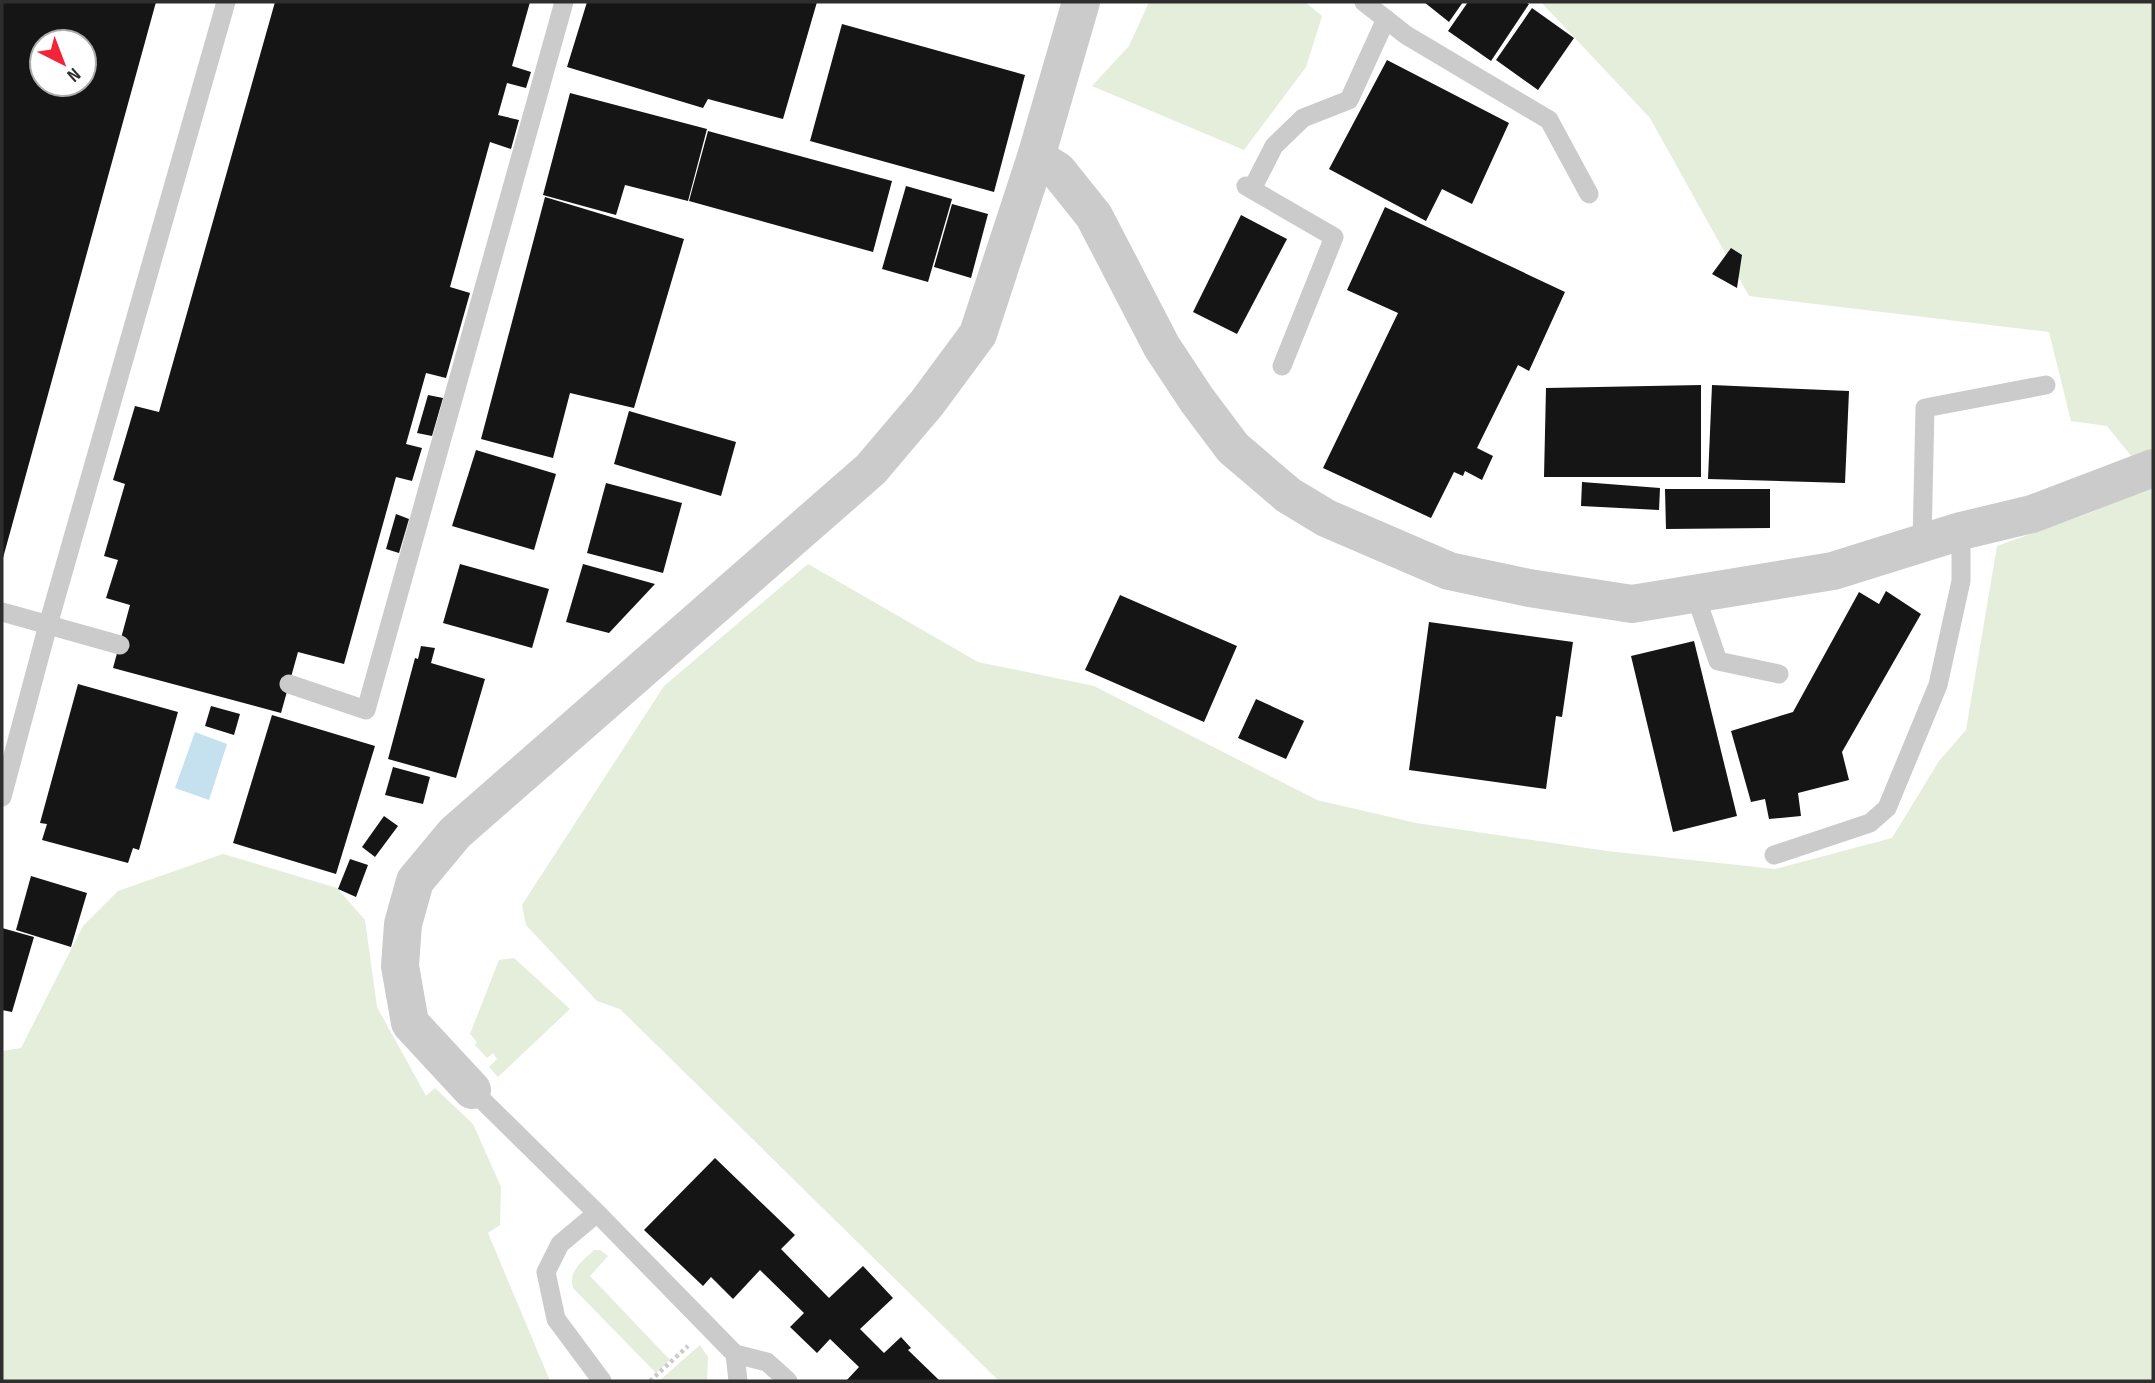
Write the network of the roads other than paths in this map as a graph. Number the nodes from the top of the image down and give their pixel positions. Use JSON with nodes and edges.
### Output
{"nodes":[{"id":1,"x":226,"y":2,"type":"edge"},
{"id":2,"x":564,"y":2,"type":"edge"},
{"id":3,"x":1081,"y":2,"type":"edge"},
{"id":4,"x":1363,"y":2,"type":"edge"},
{"id":5,"x":1386,"y":19,"type":"junction"},
{"id":6,"x":1036,"y":157,"type":"junction"},
{"id":7,"x":1589,"y":194,"type":"dead end"},
{"id":8,"x":1282,"y":366,"type":"dead end"},
{"id":9,"x":2046,"y":385,"type":"dead end"},
{"id":10,"x":2153,"y":468,"type":"edge"},
{"id":11,"x":1961,"y":531,"type":"junction"},
{"id":12,"x":1922,"y":543,"type":"junction"},
{"id":13,"x":1695,"y":594,"type":"junction"},
{"id":14,"x":2,"y":612,"type":"edge"},
{"id":15,"x":48,"y":625,"type":"junction"},
{"id":16,"x":120,"y":645,"type":"dead end"},
{"id":17,"x":1779,"y":674,"type":"dead end"},
{"id":18,"x":289,"y":684,"type":"dead end"},
{"id":19,"x":2,"y":797,"type":"edge"},
{"id":20,"x":1774,"y":855,"type":"dead end"},
{"id":21,"x":472,"y":1090,"type":"joint"},
{"id":22,"x":597,"y":1213,"type":"junction"},
{"id":23,"x":735,"y":1353,"type":"junction"},
{"id":24,"x":602,"y":1381,"type":"edge"},
{"id":25,"x":738,"y":1381,"type":"edge"},
{"id":26,"x":788,"y":1381,"type":"edge"}],
"edges":[{"from":1,"to":15,"type":"lane"},
{"from":2,"to":18,"type":"lane"},
{"from":3,"to":6,"type":"street"},
{"from":4,"to":5,"type":"lane"},
{"from":5,"to":7,"type":"lane"},
{"from":5,"to":8,"type":"lane"},
{"from":6,"to":13,"type":"street"},
{"from":6,"to":21,"type":"street"},
{"from":9,"to":12,"type":"lane"},
{"from":10,"to":11,"type":"street"},
{"from":11,"to":12,"type":"street"},
{"from":11,"to":20,"type":"lane"},
{"from":12,"to":13,"type":"street"},
{"from":13,"to":17,"type":"lane"},
{"from":14,"to":15,"type":"lane"},
{"from":15,"to":16,"type":"lane"},
{"from":15,"to":19,"type":"lane"},
{"from":21,"to":22,"type":"lane"},
{"from":22,"to":23,"type":"lane"},
{"from":22,"to":24,"type":"lane"},
{"from":23,"to":25,"type":"lane"},
{"from":23,"to":26,"type":"lane"}]}
